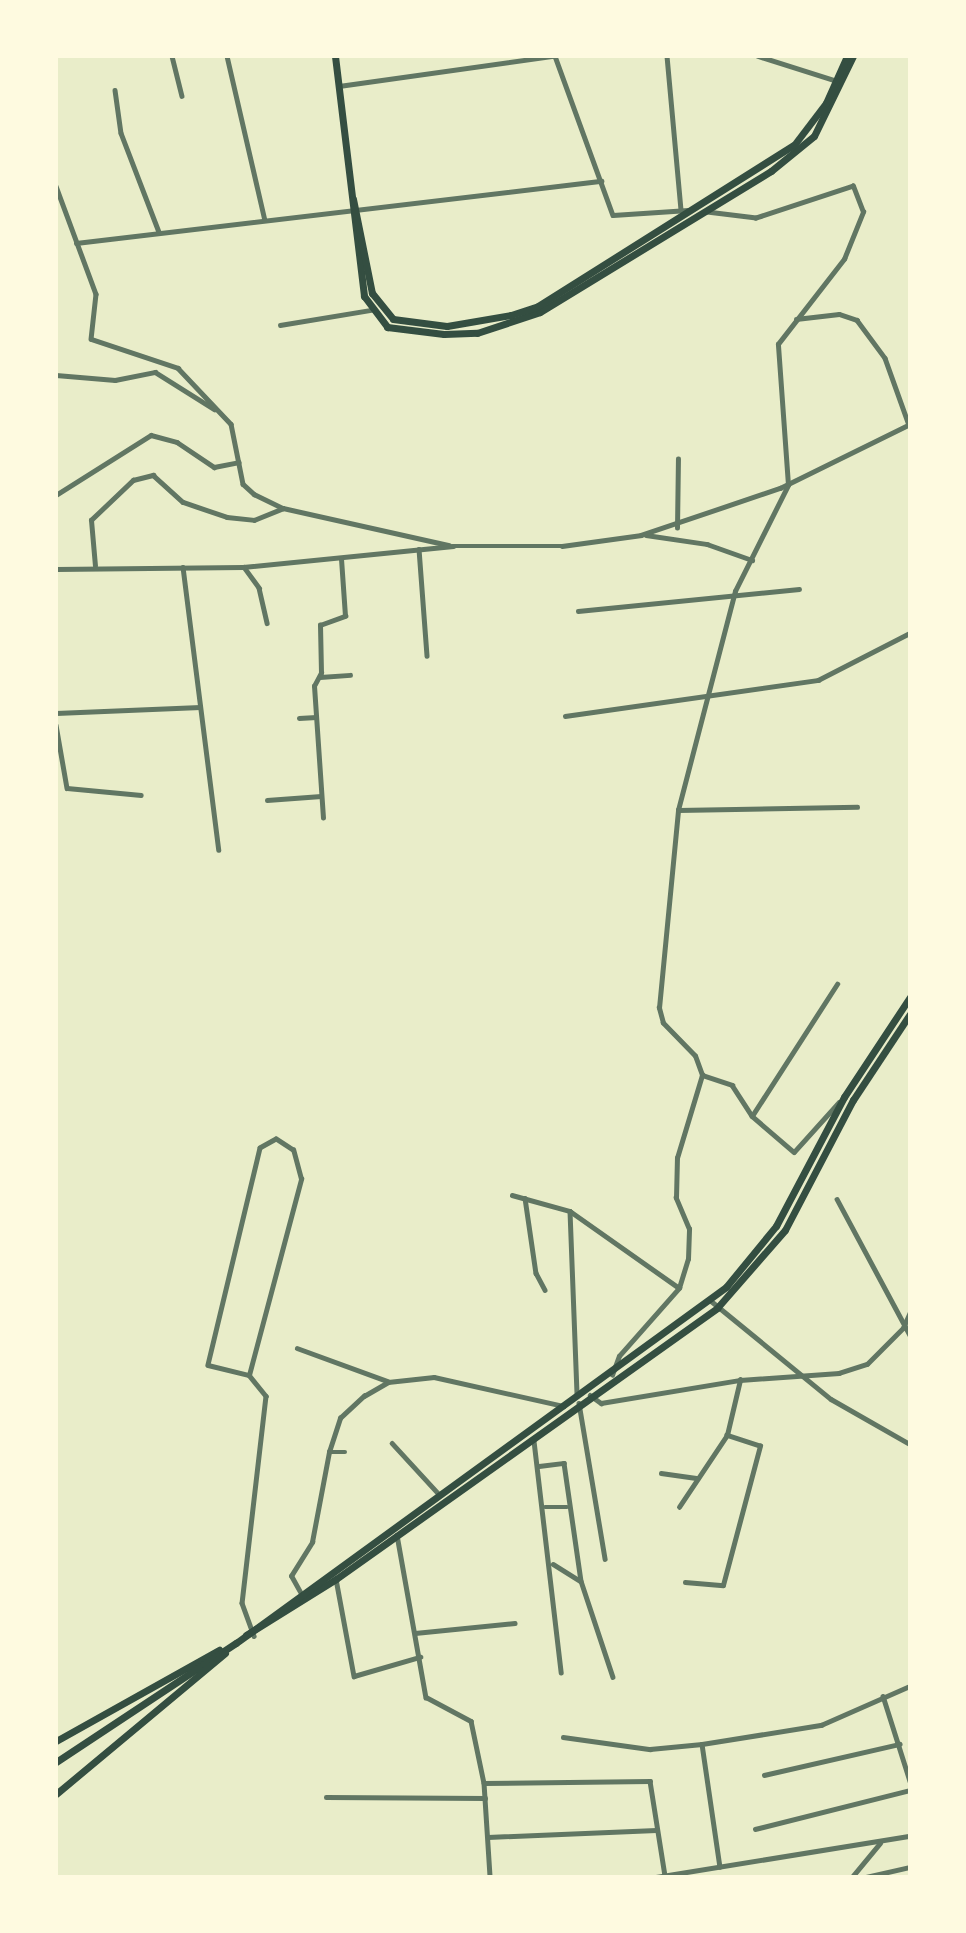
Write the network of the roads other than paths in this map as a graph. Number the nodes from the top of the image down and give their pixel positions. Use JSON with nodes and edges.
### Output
{"nodes":[{"id":1,"x":172,"y":56,"type":"edge"},
{"id":2,"x":227,"y":56,"type":"edge"},
{"id":3,"x":335,"y":56,"type":"edge"},
{"id":4,"x":554,"y":56,"type":"edge"},
{"id":5,"x":667,"y":56,"type":"edge"},
{"id":6,"x":758,"y":56,"type":"edge"},
{"id":7,"x":847,"y":56,"type":"edge"},
{"id":8,"x":853,"y":56,"type":"edge"},
{"id":9,"x":840,"y":81,"type":"junction"},
{"id":10,"x":338,"y":87,"type":"junction"},
{"id":11,"x":115,"y":90,"type":"dead end"},
{"id":12,"x":182,"y":96,"type":"dead end"},
{"id":13,"x":753,"y":178,"type":"junction"},
{"id":14,"x":601,"y":181,"type":"junction"},
{"id":15,"x":56,"y":186,"type":"edge"},
{"id":16,"x":354,"y":208,"type":"junction"},
{"id":17,"x":681,"y":210,"type":"junction"},
{"id":18,"x":693,"y":210,"type":"junction"},
{"id":19,"x":706,"y":212,"type":"junction"},
{"id":20,"x":265,"y":219,"type":"junction"},
{"id":21,"x":159,"y":232,"type":"junction"},
{"id":22,"x":76,"y":243,"type":"junction"},
{"id":23,"x":368,"y":294,"type":"junction"},
{"id":24,"x":371,"y":310,"type":"junction"},
{"id":25,"x":795,"y":319,"type":"junction"},
{"id":26,"x":280,"y":326,"type":"dead end"},
{"id":27,"x":56,"y":375,"type":"edge"},
{"id":28,"x":231,"y":424,"type":"junction"},
{"id":29,"x":909,"y":424,"type":"edge"},
{"id":30,"x":678,"y":459,"type":"dead end"},
{"id":31,"x":239,"y":462,"type":"junction"},
{"id":32,"x":788,"y":485,"type":"junction"},
{"id":33,"x":56,"y":495,"type":"edge"},
{"id":34,"x":283,"y":509,"type":"junction"},
{"id":35,"x":677,"y":528,"type":"junction"},
{"id":36,"x":641,"y":535,"type":"junction"},
{"id":37,"x":453,"y":546,"type":"junction"},
{"id":38,"x":419,"y":549,"type":"junction"},
{"id":39,"x":341,"y":559,"type":"junction"},
{"id":40,"x":752,"y":560,"type":"junction"},
{"id":41,"x":95,"y":566,"type":"junction"},
{"id":42,"x":183,"y":567,"type":"junction"},
{"id":43,"x":243,"y":567,"type":"junction"},
{"id":44,"x":56,"y":569,"type":"edge"},
{"id":45,"x":799,"y":589,"type":"dead end"},
{"id":46,"x":735,"y":591,"type":"junction"},
{"id":47,"x":578,"y":611,"type":"dead end"},
{"id":48,"x":267,"y":623,"type":"dead end"},
{"id":49,"x":910,"y":633,"type":"edge"},
{"id":50,"x":427,"y":656,"type":"dead end"},
{"id":51,"x":350,"y":675,"type":"dead end"},
{"id":52,"x":319,"y":677,"type":"junction"},
{"id":53,"x":702,"y":699,"type":"junction"},
{"id":54,"x":200,"y":707,"type":"junction"},
{"id":55,"x":56,"y":713,"type":"edge"},
{"id":56,"x":565,"y":716,"type":"dead end"},
{"id":57,"x":316,"y":717,"type":"junction"},
{"id":58,"x":299,"y":718,"type":"dead end"},
{"id":59,"x":56,"y":725,"type":"edge"},
{"id":60,"x":141,"y":795,"type":"dead end"},
{"id":61,"x":321,"y":796,"type":"junction"},
{"id":62,"x":267,"y":800,"type":"dead end"},
{"id":63,"x":857,"y":807,"type":"dead end"},
{"id":64,"x":678,"y":810,"type":"junction"},
{"id":65,"x":323,"y":818,"type":"dead end"},
{"id":66,"x":219,"y":849,"type":"dead end"},
{"id":67,"x":837,"y":984,"type":"dead end"},
{"id":68,"x":910,"y":997,"type":"edge"},
{"id":69,"x":910,"y":1014,"type":"edge"},
{"id":70,"x":702,"y":1075,"type":"junction"},
{"id":71,"x":844,"y":1097,"type":"junction"},
{"id":72,"x":752,"y":1116,"type":"junction"},
{"id":73,"x":512,"y":1195,"type":"dead end"},
{"id":74,"x":525,"y":1198,"type":"junction"},
{"id":75,"x":837,"y":1199,"type":"dead end"},
{"id":76,"x":570,"y":1211,"type":"junction"},
{"id":77,"x":679,"y":1287,"type":"junction"},
{"id":78,"x":545,"y":1290,"type":"dead end"},
{"id":79,"x":710,"y":1300,"type":"junction"},
{"id":80,"x":716,"y":1308,"type":"junction"},
{"id":81,"x":910,"y":1312,"type":"edge"},
{"id":82,"x":904,"y":1328,"type":"junction"},
{"id":83,"x":910,"y":1335,"type":"edge"},
{"id":84,"x":297,"y":1349,"type":"dead end"},
{"id":85,"x":798,"y":1374,"type":"junction"},
{"id":86,"x":248,"y":1375,"type":"junction"},
{"id":87,"x":612,"y":1375,"type":"junction"},
{"id":88,"x":740,"y":1380,"type":"junction"},
{"id":89,"x":388,"y":1382,"type":"junction"},
{"id":90,"x":587,"y":1392,"type":"junction"},
{"id":91,"x":577,"y":1399,"type":"junction"},
{"id":92,"x":593,"y":1399,"type":"junction"},
{"id":93,"x":565,"y":1406,"type":"junction"},
{"id":94,"x":581,"y":1407,"type":"junction"},
{"id":95,"x":727,"y":1435,"type":"junction"},
{"id":96,"x":534,"y":1441,"type":"junction"},
{"id":97,"x":392,"y":1443,"type":"dead end"},
{"id":98,"x":910,"y":1444,"type":"edge"},
{"id":99,"x":329,"y":1452,"type":"junction"},
{"id":100,"x":345,"y":1452,"type":"dead end"},
{"id":101,"x":540,"y":1466,"type":"junction"},
{"id":102,"x":661,"y":1474,"type":"dead end"},
{"id":103,"x":698,"y":1478,"type":"junction"},
{"id":104,"x":438,"y":1493,"type":"junction"},
{"id":105,"x":545,"y":1507,"type":"junction"},
{"id":106,"x":567,"y":1507,"type":"junction"},
{"id":107,"x":679,"y":1507,"type":"dead end"},
{"id":108,"x":392,"y":1528,"type":"junction"},
{"id":109,"x":398,"y":1536,"type":"junction"},
{"id":110,"x":605,"y":1559,"type":"dead end"},
{"id":111,"x":553,"y":1564,"type":"junction"},
{"id":112,"x":334,"y":1569,"type":"junction"},
{"id":113,"x":336,"y":1580,"type":"junction"},
{"id":114,"x":581,"y":1581,"type":"junction"},
{"id":115,"x":685,"y":1582,"type":"dead end"},
{"id":116,"x":300,"y":1592,"type":"junction"},
{"id":117,"x":515,"y":1623,"type":"dead end"},
{"id":118,"x":250,"y":1633,"type":"junction"},
{"id":119,"x":415,"y":1633,"type":"junction"},
{"id":120,"x":236,"y":1643,"type":"junction"},
{"id":121,"x":420,"y":1657,"type":"junction"},
{"id":122,"x":561,"y":1672,"type":"dead end"},
{"id":123,"x":613,"y":1677,"type":"dead end"},
{"id":124,"x":910,"y":1686,"type":"edge"},
{"id":125,"x":883,"y":1696,"type":"junction"},
{"id":126,"x":563,"y":1737,"type":"dead end"},
{"id":127,"x":56,"y":1741,"type":"edge"},
{"id":128,"x":702,"y":1744,"type":"junction"},
{"id":129,"x":899,"y":1744,"type":"junction"},
{"id":130,"x":56,"y":1762,"type":"edge"},
{"id":131,"x":764,"y":1775,"type":"dead end"},
{"id":132,"x":910,"y":1781,"type":"edge"},
{"id":133,"x":484,"y":1783,"type":"junction"},
{"id":134,"x":910,"y":1790,"type":"edge"},
{"id":135,"x":56,"y":1794,"type":"edge"},
{"id":136,"x":326,"y":1797,"type":"dead end"},
{"id":137,"x":485,"y":1798,"type":"junction"},
{"id":138,"x":755,"y":1829,"type":"dead end"},
{"id":139,"x":656,"y":1830,"type":"junction"},
{"id":140,"x":910,"y":1836,"type":"edge"},
{"id":141,"x":488,"y":1837,"type":"junction"},
{"id":142,"x":880,"y":1842,"type":"junction"},
{"id":143,"x":720,"y":1867,"type":"junction"},
{"id":144,"x":910,"y":1867,"type":"edge"},
{"id":145,"x":665,"y":1876,"type":"edge"},
{"id":146,"x":490,"y":1877,"type":"edge"},
{"id":147,"x":656,"y":1877,"type":"edge"},
{"id":148,"x":852,"y":1877,"type":"edge"},
{"id":149,"x":866,"y":1877,"type":"edge"}],
"edges":[{"from":1,"to":12,"type":"street"},
{"from":2,"to":20,"type":"street"},
{"from":3,"to":10,"type":"main road"},
{"from":4,"to":10,"type":"street"},
{"from":4,"to":14,"type":"street"},
{"from":5,"to":17,"type":"street"},
{"from":6,"to":9,"type":"street"},
{"from":7,"to":9,"type":"main road"},
{"from":8,"to":9,"type":"main road"},
{"from":9,"to":13,"type":"main road"},
{"from":10,"to":16,"type":"main road"},
{"from":11,"to":21,"type":"street"},
{"from":13,"to":18,"type":"main road"},
{"from":13,"to":19,"type":"main road"},
{"from":14,"to":16,"type":"street"},
{"from":14,"to":17,"type":"street"},
{"from":15,"to":22,"type":"street"},
{"from":16,"to":20,"type":"street"},
{"from":16,"to":23,"type":"main road"},
{"from":17,"to":18,"type":"street"},
{"from":18,"to":19,"type":"street"},
{"from":18,"to":23,"type":"main road"},
{"from":19,"to":24,"type":"main road"},
{"from":19,"to":25,"type":"street"},
{"from":20,"to":21,"type":"street"},
{"from":21,"to":22,"type":"street"},
{"from":22,"to":28,"type":"street"},
{"from":23,"to":24,"type":"main road"},
{"from":24,"to":26,"type":"street"},
{"from":25,"to":29,"type":"street"},
{"from":25,"to":32,"type":"street"},
{"from":27,"to":28,"type":"street"},
{"from":28,"to":31,"type":"street"},
{"from":29,"to":32,"type":"street"},
{"from":30,"to":35,"type":"street"},
{"from":31,"to":33,"type":"street"},
{"from":31,"to":34,"type":"street"},
{"from":32,"to":35,"type":"street"},
{"from":32,"to":40,"type":"street"},
{"from":34,"to":37,"type":"street"},
{"from":34,"to":41,"type":"street"},
{"from":35,"to":36,"type":"street"},
{"from":36,"to":37,"type":"street"},
{"from":36,"to":40,"type":"street"},
{"from":37,"to":38,"type":"street"},
{"from":38,"to":39,"type":"street"},
{"from":38,"to":50,"type":"street"},
{"from":39,"to":43,"type":"street"},
{"from":39,"to":52,"type":"street"},
{"from":40,"to":46,"type":"street"},
{"from":41,"to":42,"type":"street"},
{"from":41,"to":44,"type":"street"},
{"from":42,"to":43,"type":"street"},
{"from":42,"to":54,"type":"street"},
{"from":43,"to":48,"type":"street"},
{"from":45,"to":46,"type":"street"},
{"from":46,"to":47,"type":"street"},
{"from":46,"to":53,"type":"street"},
{"from":49,"to":53,"type":"street"},
{"from":51,"to":52,"type":"street"},
{"from":52,"to":57,"type":"street"},
{"from":53,"to":56,"type":"street"},
{"from":53,"to":64,"type":"street"},
{"from":54,"to":55,"type":"street"},
{"from":54,"to":66,"type":"street"},
{"from":57,"to":58,"type":"street"},
{"from":57,"to":61,"type":"street"},
{"from":59,"to":60,"type":"street"},
{"from":61,"to":62,"type":"street"},
{"from":61,"to":65,"type":"street"},
{"from":63,"to":64,"type":"street"},
{"from":64,"to":70,"type":"street"},
{"from":67,"to":72,"type":"street"},
{"from":68,"to":71,"type":"main road"},
{"from":69,"to":80,"type":"main road"},
{"from":70,"to":72,"type":"street"},
{"from":70,"to":77,"type":"street"},
{"from":71,"to":72,"type":"street"},
{"from":71,"to":79,"type":"main road"},
{"from":73,"to":74,"type":"street"},
{"from":74,"to":76,"type":"street"},
{"from":74,"to":78,"type":"street"},
{"from":75,"to":82,"type":"street"},
{"from":76,"to":77,"type":"street"},
{"from":76,"to":91,"type":"street"},
{"from":77,"to":87,"type":"street"},
{"from":79,"to":80,"type":"street"},
{"from":79,"to":87,"type":"main road"},
{"from":80,"to":85,"type":"street"},
{"from":80,"to":92,"type":"main road"},
{"from":81,"to":82,"type":"street"},
{"from":82,"to":83,"type":"street"},
{"from":82,"to":85,"type":"street"},
{"from":84,"to":89,"type":"street"},
{"from":85,"to":88,"type":"street"},
{"from":85,"to":98,"type":"street"},
{"from":86,"to":86,"type":"street"},
{"from":86,"to":118,"type":"street"},
{"from":87,"to":90,"type":"main road"},
{"from":88,"to":92,"type":"street"},
{"from":88,"to":95,"type":"street"},
{"from":89,"to":93,"type":"street"},
{"from":89,"to":99,"type":"street"},
{"from":90,"to":91,"type":"main road"},
{"from":90,"to":92,"type":"street"},
{"from":91,"to":93,"type":"main road"},
{"from":91,"to":94,"type":"street"},
{"from":92,"to":94,"type":"main road"},
{"from":93,"to":104,"type":"main road"},
{"from":94,"to":96,"type":"main road"},
{"from":94,"to":110,"type":"street"},
{"from":95,"to":103,"type":"street"},
{"from":95,"to":115,"type":"street"},
{"from":96,"to":101,"type":"street"},
{"from":96,"to":109,"type":"main road"},
{"from":97,"to":104,"type":"street"},
{"from":99,"to":100,"type":"street"},
{"from":99,"to":116,"type":"street"},
{"from":101,"to":105,"type":"street"},
{"from":101,"to":106,"type":"street"},
{"from":102,"to":103,"type":"street"},
{"from":103,"to":107,"type":"street"},
{"from":104,"to":108,"type":"main road"},
{"from":105,"to":106,"type":"street"},
{"from":105,"to":111,"type":"street"},
{"from":106,"to":114,"type":"street"},
{"from":108,"to":109,"type":"street"},
{"from":108,"to":112,"type":"main road"},
{"from":109,"to":113,"type":"main road"},
{"from":109,"to":119,"type":"street"},
{"from":111,"to":114,"type":"street"},
{"from":111,"to":122,"type":"street"},
{"from":112,"to":113,"type":"street"},
{"from":112,"to":116,"type":"main road"},
{"from":113,"to":118,"type":"main road"},
{"from":113,"to":121,"type":"street"},
{"from":114,"to":123,"type":"street"},
{"from":116,"to":118,"type":"main road"},
{"from":117,"to":119,"type":"street"},
{"from":118,"to":120,"type":"main road"},
{"from":119,"to":121,"type":"street"},
{"from":120,"to":127,"type":"main road"},
{"from":120,"to":130,"type":"main road"},
{"from":120,"to":135,"type":"main road"},
{"from":121,"to":133,"type":"street"},
{"from":124,"to":125,"type":"street"},
{"from":125,"to":128,"type":"street"},
{"from":125,"to":129,"type":"street"},
{"from":126,"to":128,"type":"street"},
{"from":128,"to":143,"type":"street"},
{"from":129,"to":131,"type":"street"},
{"from":129,"to":132,"type":"street"},
{"from":133,"to":137,"type":"street"},
{"from":133,"to":139,"type":"street"},
{"from":134,"to":138,"type":"street"},
{"from":136,"to":137,"type":"street"},
{"from":137,"to":141,"type":"street"},
{"from":139,"to":141,"type":"street"},
{"from":139,"to":145,"type":"street"},
{"from":140,"to":142,"type":"street"},
{"from":141,"to":146,"type":"street"},
{"from":142,"to":143,"type":"street"},
{"from":142,"to":148,"type":"street"},
{"from":143,"to":145,"type":"street"},
{"from":144,"to":149,"type":"street"},
{"from":145,"to":147,"type":"street"}]}
